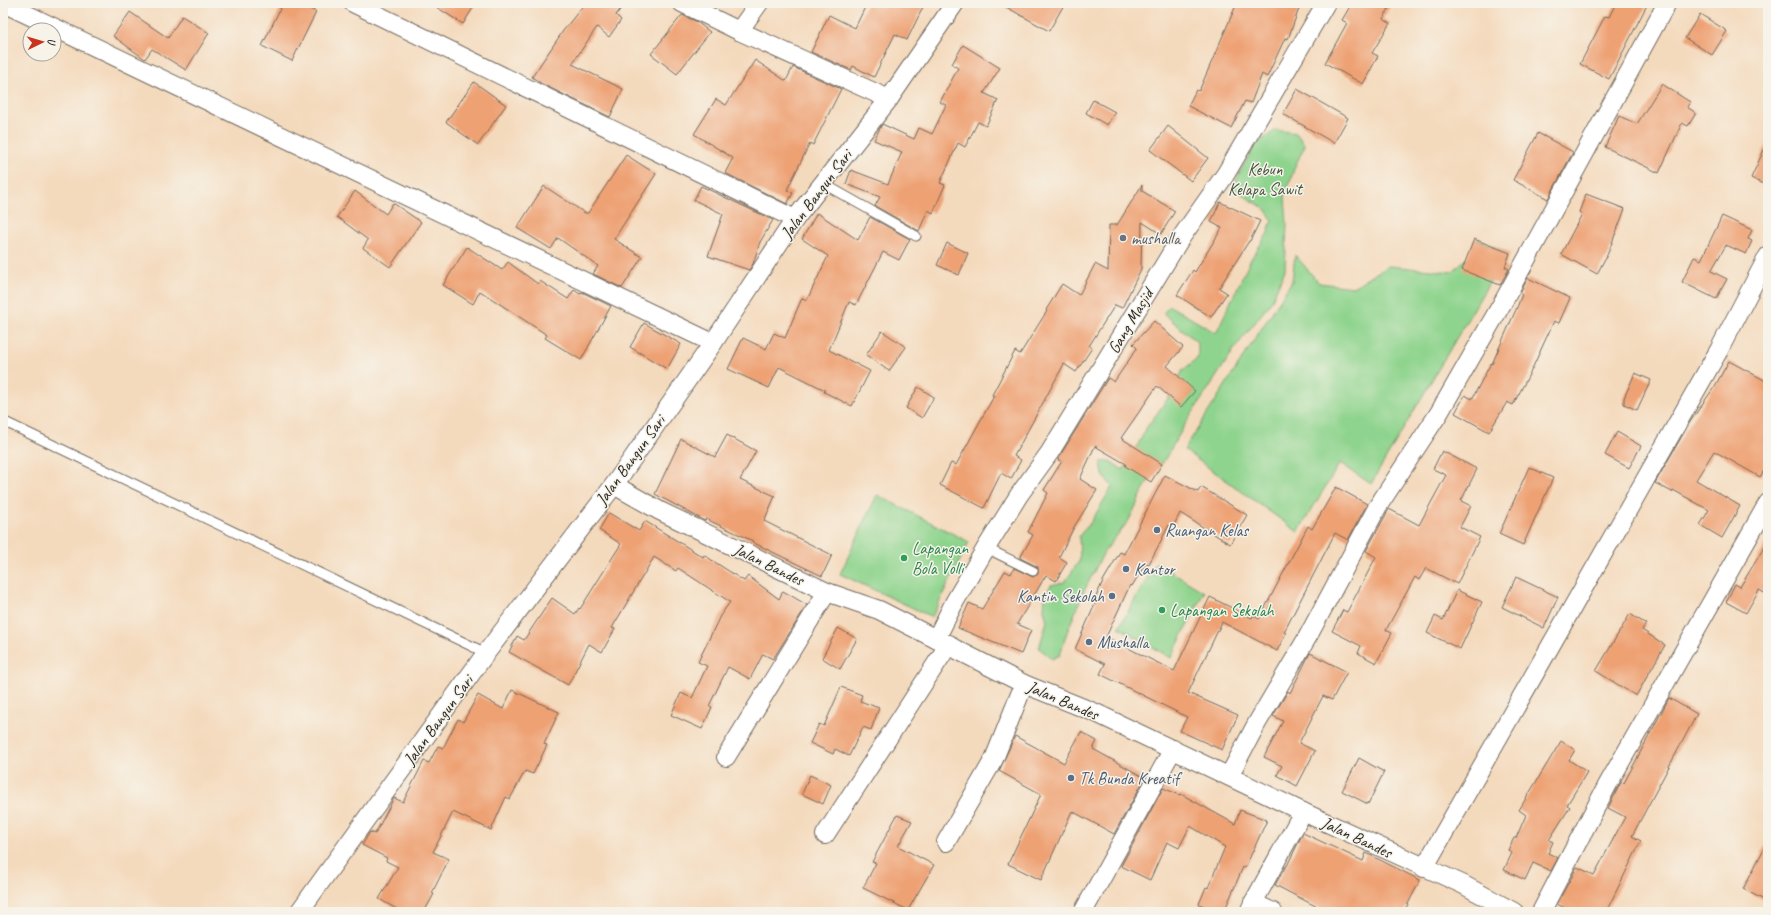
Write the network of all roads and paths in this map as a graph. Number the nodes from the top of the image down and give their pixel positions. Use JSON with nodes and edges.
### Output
{"nodes":[{"id":1,"x":353,"y":3,"type":"edge"},
{"id":2,"x":682,"y":3,"type":"edge"},
{"id":3,"x":759,"y":3,"type":"edge"},
{"id":4,"x":955,"y":3,"type":"edge"},
{"id":5,"x":1326,"y":3,"type":"edge"},
{"id":6,"x":1667,"y":3,"type":"edge"},
{"id":7,"x":3,"y":4,"type":"edge"},
{"id":8,"x":739,"y":31,"type":"junction"},
{"id":9,"x":889,"y":99,"type":"junction"},
{"id":10,"x":824,"y":184,"type":"junction"},
{"id":11,"x":795,"y":219,"type":"junction"},
{"id":12,"x":916,"y":236,"type":"dead end"},
{"id":13,"x":1768,"y":256,"type":"edge"},
{"id":14,"x":713,"y":343,"type":"junction"},
{"id":15,"x":3,"y":421,"type":"edge"},
{"id":16,"x":614,"y":484,"type":"junction"},
{"id":17,"x":1768,"y":503,"type":"edge"},
{"id":18,"x":986,"y":548,"type":"junction"},
{"id":19,"x":1033,"y":571,"type":"dead end"},
{"id":20,"x":827,"y":592,"type":"junction"},
{"id":21,"x":942,"y":641,"type":"junction"},
{"id":22,"x":486,"y":653,"type":"junction"},
{"id":23,"x":1024,"y":684,"type":"junction"},
{"id":24,"x":1173,"y":749,"type":"junction"},
{"id":25,"x":726,"y":757,"type":"dead end"},
{"id":26,"x":1229,"y":776,"type":"junction"},
{"id":27,"x":1303,"y":812,"type":"junction"},
{"id":28,"x":825,"y":835,"type":"dead end"},
{"id":29,"x":946,"y":842,"type":"dead end"},
{"id":30,"x":1424,"y":868,"type":"junction"},
{"id":31,"x":1251,"y":908,"type":"edge"},
{"id":32,"x":299,"y":912,"type":"edge"},
{"id":33,"x":1083,"y":912,"type":"edge"},
{"id":34,"x":1273,"y":912,"type":"edge"},
{"id":35,"x":1514,"y":912,"type":"edge"},
{"id":36,"x":1541,"y":912,"type":"edge"}],
"edges":[{"from":1,"to":11,"type":"street"},
{"from":2,"to":8,"type":"street"},
{"from":3,"to":8,"type":"street"},
{"from":4,"to":9,"type":"street","name":"Jalan Bangun Sari"},
{"from":5,"to":18,"type":"street","name":"Gang Masjid"},
{"from":6,"to":26,"type":"street"},
{"from":7,"to":14,"type":"street"},
{"from":8,"to":9,"type":"street"},
{"from":9,"to":10,"type":"street","name":"Jalan Bangun Sari"},
{"from":10,"to":11,"type":"street","name":"Jalan Bangun Sari"},
{"from":10,"to":12,"type":"lane"},
{"from":11,"to":14,"type":"street","name":"Jalan Bangun Sari"},
{"from":13,"to":30,"type":"street"},
{"from":14,"to":16,"type":"street","name":"Jalan Bangun Sari"},
{"from":15,"to":22,"type":"lane"},
{"from":16,"to":20,"type":"street","name":"Jalan Bandes"},
{"from":16,"to":22,"type":"street","name":"Jalan Bangun Sari"},
{"from":17,"to":36,"type":"street"},
{"from":18,"to":19,"type":"lane"},
{"from":18,"to":21,"type":"street","name":"Gang Masjid"},
{"from":20,"to":21,"type":"street","name":"Jalan Bandes"},
{"from":20,"to":25,"type":"street"},
{"from":21,"to":23,"type":"street","name":"Jalan Bandes"},
{"from":21,"to":28,"type":"street","name":"Gang Masjid"},
{"from":22,"to":32,"type":"street","name":"Jalan Bangun Sari"},
{"from":23,"to":24,"type":"street","name":"Jalan Bandes"},
{"from":23,"to":29,"type":"street"},
{"from":24,"to":26,"type":"street","name":"Jalan Bandes"},
{"from":24,"to":33,"type":"street"},
{"from":26,"to":27,"type":"street","name":"Jalan Bandes"},
{"from":27,"to":30,"type":"street","name":"Jalan Bandes"},
{"from":27,"to":31,"type":"street"},
{"from":30,"to":35,"type":"street","name":"Jalan Bandes"},
{"from":31,"to":34,"type":"street"}]}
